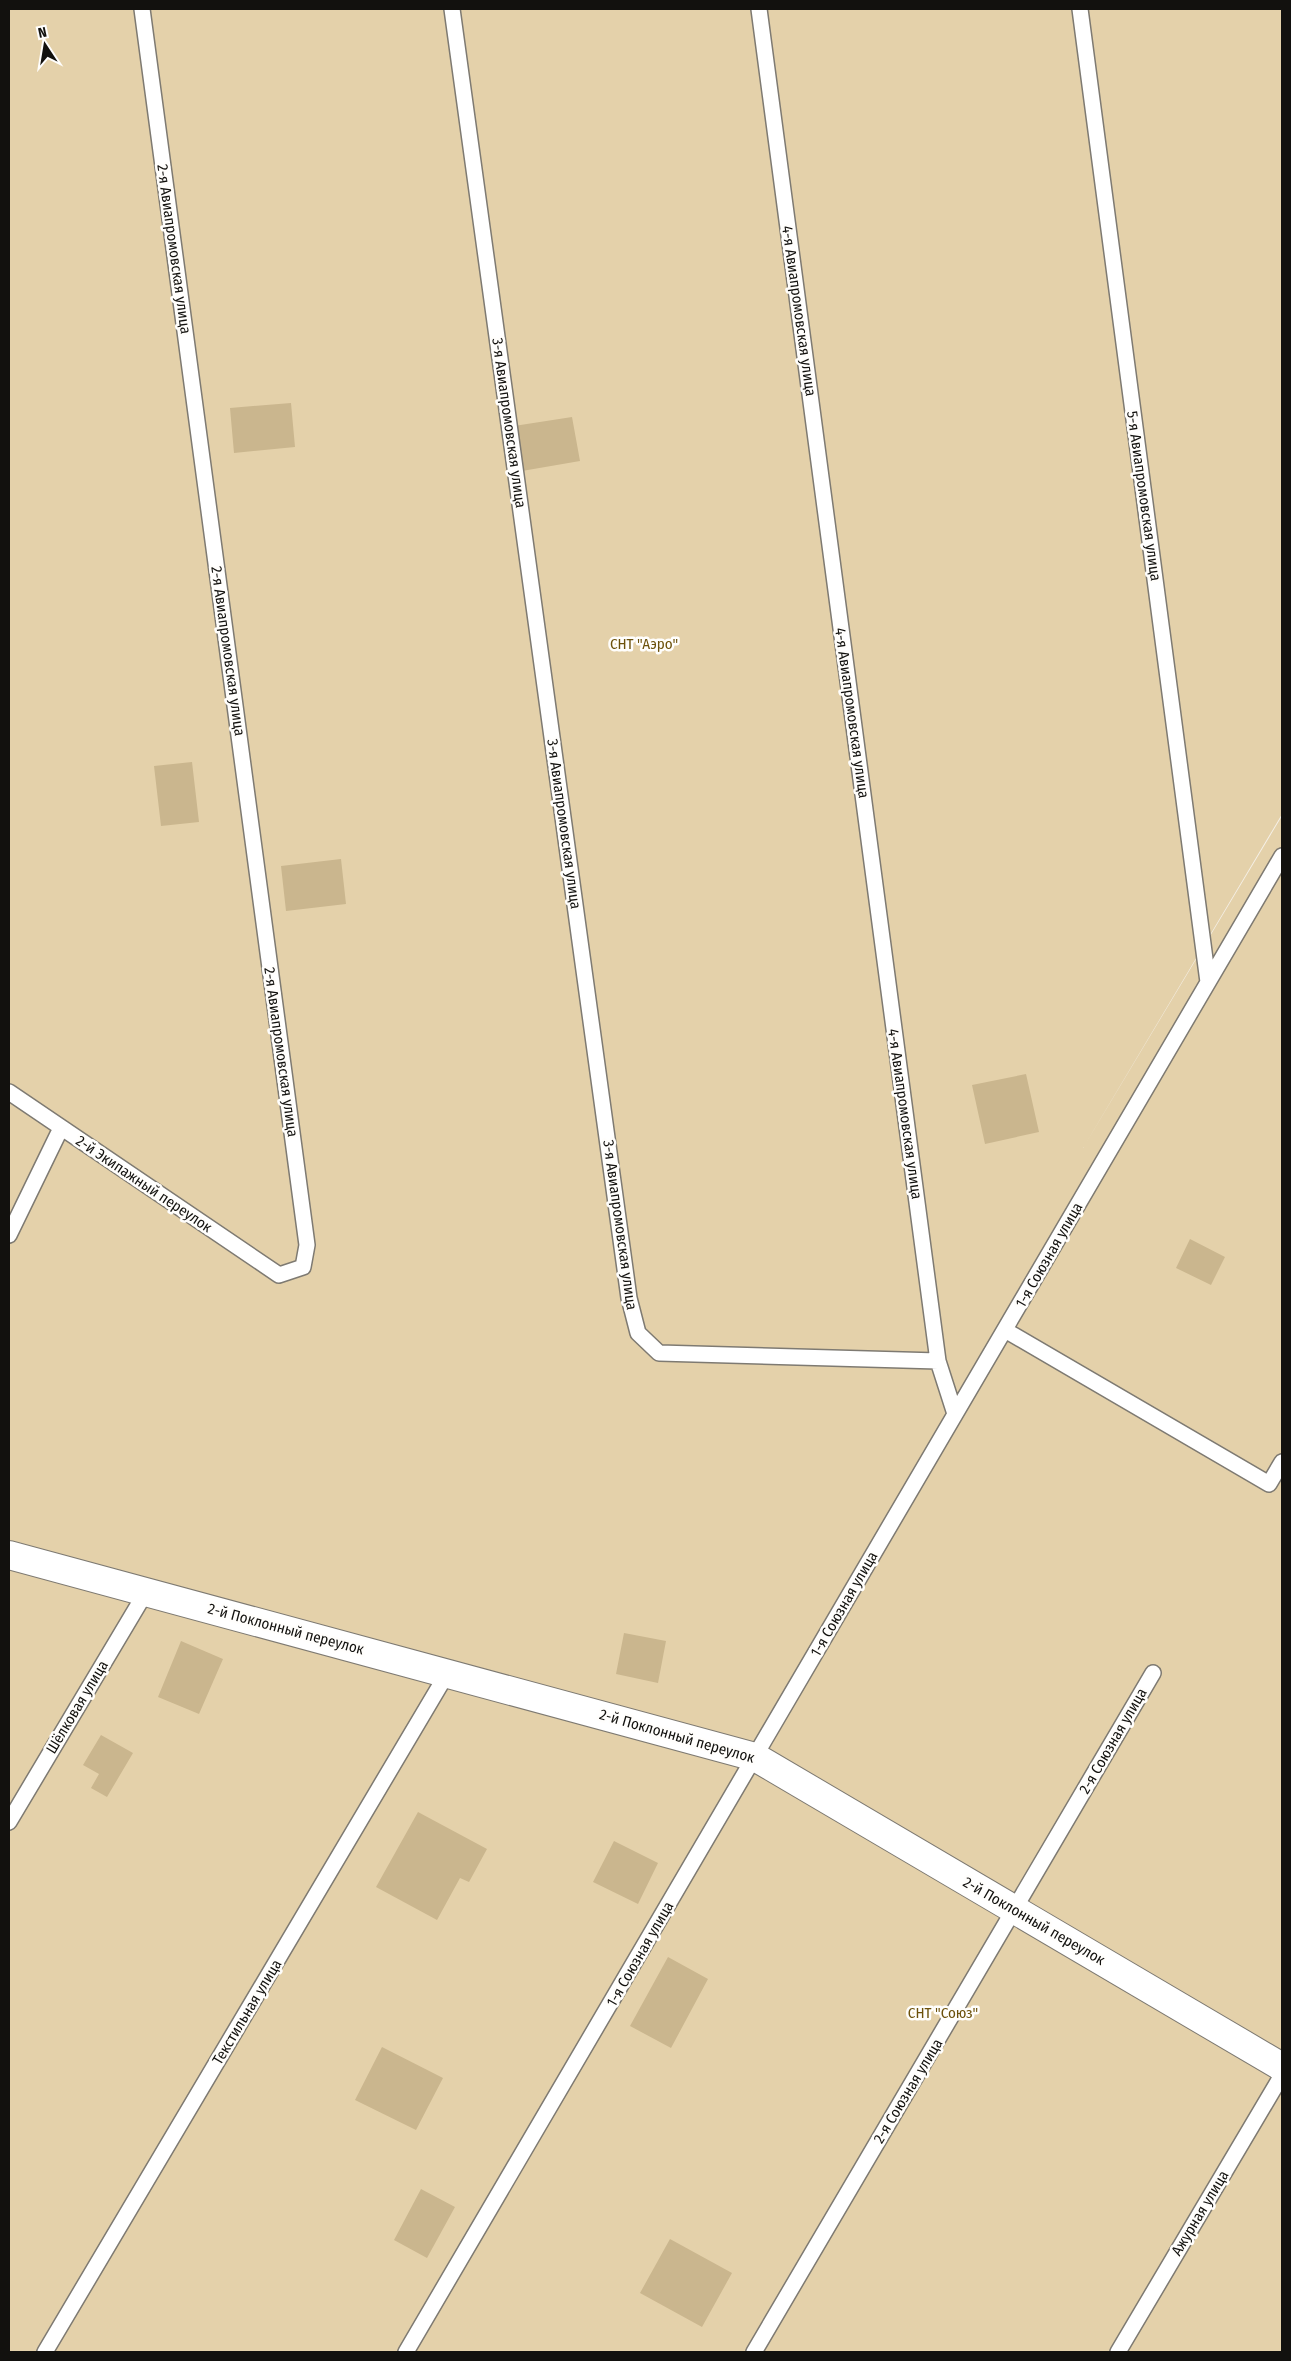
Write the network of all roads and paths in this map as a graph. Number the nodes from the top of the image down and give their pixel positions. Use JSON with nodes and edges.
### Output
{"nodes":[{"id":1,"x":142,"y":9,"type":"edge"},
{"id":2,"x":452,"y":9,"type":"edge"},
{"id":3,"x":759,"y":9,"type":"edge"},
{"id":4,"x":1080,"y":9,"type":"edge"},
{"id":5,"x":1282,"y":856,"type":"edge"},
{"id":6,"x":1208,"y":982,"type":"junction"},
{"id":7,"x":9,"y":1092,"type":"edge"},
{"id":8,"x":61,"y":1128,"type":"junction"},
{"id":9,"x":9,"y":1235,"type":"edge"},
{"id":10,"x":279,"y":1276,"type":"joint"},
{"id":11,"x":1005,"y":1330,"type":"junction"},
{"id":12,"x":938,"y":1361,"type":"junction"},
{"id":13,"x":955,"y":1414,"type":"junction"},
{"id":14,"x":1282,"y":1462,"type":"edge"},
{"id":15,"x":9,"y":1555,"type":"edge"},
{"id":16,"x":146,"y":1592,"type":"junction"},
{"id":17,"x":448,"y":1672,"type":"junction"},
{"id":18,"x":1153,"y":1673,"type":"dead end"},
{"id":19,"x":755,"y":1757,"type":"junction"},
{"id":20,"x":9,"y":1822,"type":"edge"},
{"id":21,"x":1015,"y":1910,"type":"junction"},
{"id":22,"x":1282,"y":2067,"type":"edge"},
{"id":23,"x":1282,"y":2074,"type":"edge"},
{"id":24,"x":45,"y":2352,"type":"edge"},
{"id":25,"x":406,"y":2352,"type":"edge"},
{"id":26,"x":754,"y":2352,"type":"edge"},
{"id":27,"x":1118,"y":2352,"type":"edge"}],
"edges":[{"from":1,"to":10,"type":"lane","name":"2-я Авиапромовская улица"},
{"from":2,"to":12,"type":"lane","name":"3-я Авиапромовская улица"},
{"from":3,"to":12,"type":"lane","name":"4-я Авиапромовская улица"},
{"from":4,"to":6,"type":"lane","name":"5-я Авиапромовская улица"},
{"from":5,"to":6,"type":"lane","name":"1-я Союзная улица"},
{"from":6,"to":11,"type":"lane","name":"1-я Союзная улица"},
{"from":7,"to":8,"type":"lane","name":"2-й Экипажный переулок"},
{"from":8,"to":9,"type":"lane"},
{"from":8,"to":10,"type":"lane","name":"2-й Экипажный переулок"},
{"from":11,"to":13,"type":"lane","name":"1-я Союзная улица"},
{"from":11,"to":14,"type":"lane"},
{"from":12,"to":13,"type":"lane","name":"4-я Авиапромовская улица"},
{"from":13,"to":19,"type":"lane","name":"1-я Союзная улица"},
{"from":15,"to":16,"type":"street","name":"2-й Поклонный переулок"},
{"from":16,"to":17,"type":"street","name":"2-й Поклонный переулок"},
{"from":16,"to":20,"type":"lane","name":"Шёлковая улица"},
{"from":17,"to":19,"type":"street","name":"2-й Поклонный переулок"},
{"from":17,"to":24,"type":"lane","name":"Текстильная улица"},
{"from":18,"to":21,"type":"lane","name":"2-я Союзная улица"},
{"from":19,"to":21,"type":"street","name":"2-й Поклонный переулок"},
{"from":19,"to":25,"type":"lane","name":"1-я Союзная улица"},
{"from":21,"to":22,"type":"street","name":"2-й Поклонный переулок"},
{"from":21,"to":26,"type":"lane","name":"2-я Союзная улица"},
{"from":23,"to":27,"type":"lane","name":"Ажурная улица"}]}
